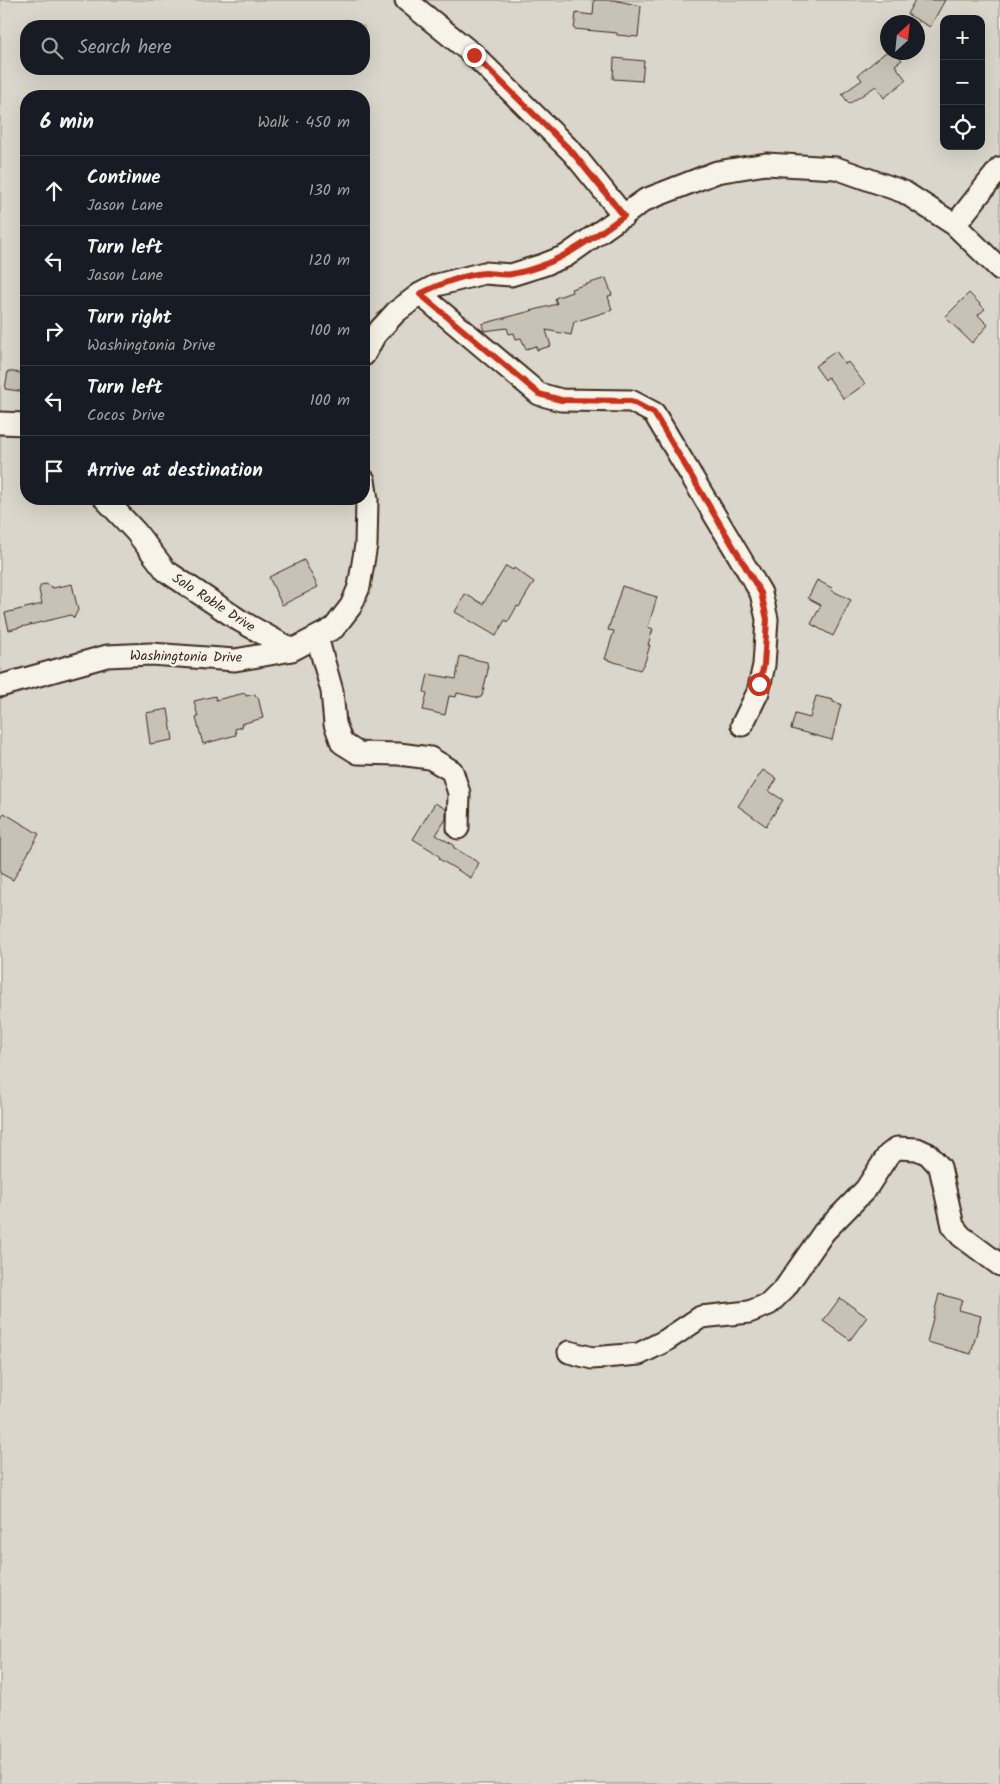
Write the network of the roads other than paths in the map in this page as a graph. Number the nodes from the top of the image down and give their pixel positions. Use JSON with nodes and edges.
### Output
{"nodes":[{"id":1,"x":406,"y":0,"type":"edge"},
{"id":2,"x":1000,"y":168,"type":"edge"},
{"id":3,"x":624,"y":216,"type":"junction"},
{"id":4,"x":955,"y":225,"type":"junction"},
{"id":5,"x":1000,"y":268,"type":"edge"},
{"id":6,"x":420,"y":294,"type":"junction"},
{"id":7,"x":370,"y":344,"type":"edge"},
{"id":8,"x":0,"y":423,"type":"edge"},
{"id":9,"x":20,"y":424,"type":"edge"},
{"id":10,"x":111,"y":505,"type":"edge"},
{"id":11,"x":367,"y":505,"type":"edge"},
{"id":12,"x":317,"y":638,"type":"junction"},
{"id":13,"x":292,"y":650,"type":"junction"},
{"id":14,"x":0,"y":686,"type":"edge"},
{"id":15,"x":742,"y":725,"type":"dead end"},
{"id":16,"x":458,"y":828,"type":"dead end"},
{"id":17,"x":1000,"y":1265,"type":"edge"},
{"id":18,"x":569,"y":1352,"type":"dead end"}],
"edges":[{"from":1,"to":3,"type":"street"},
{"from":2,"to":4,"type":"street"},
{"from":3,"to":4,"type":"street"},
{"from":3,"to":6,"type":"street"},
{"from":4,"to":5,"type":"street"},
{"from":6,"to":7,"type":"street"},
{"from":6,"to":15,"type":"street"},
{"from":8,"to":9,"type":"street"},
{"from":10,"to":13,"type":"street","name":"Solo Roble Drive"},
{"from":11,"to":12,"type":"street","name":"Washingtonia Drive"},
{"from":12,"to":13,"type":"street","name":"Washingtonia Drive"},
{"from":12,"to":16,"type":"street"},
{"from":13,"to":14,"type":"street","name":"Washingtonia Drive"},
{"from":17,"to":18,"type":"street"}]}
